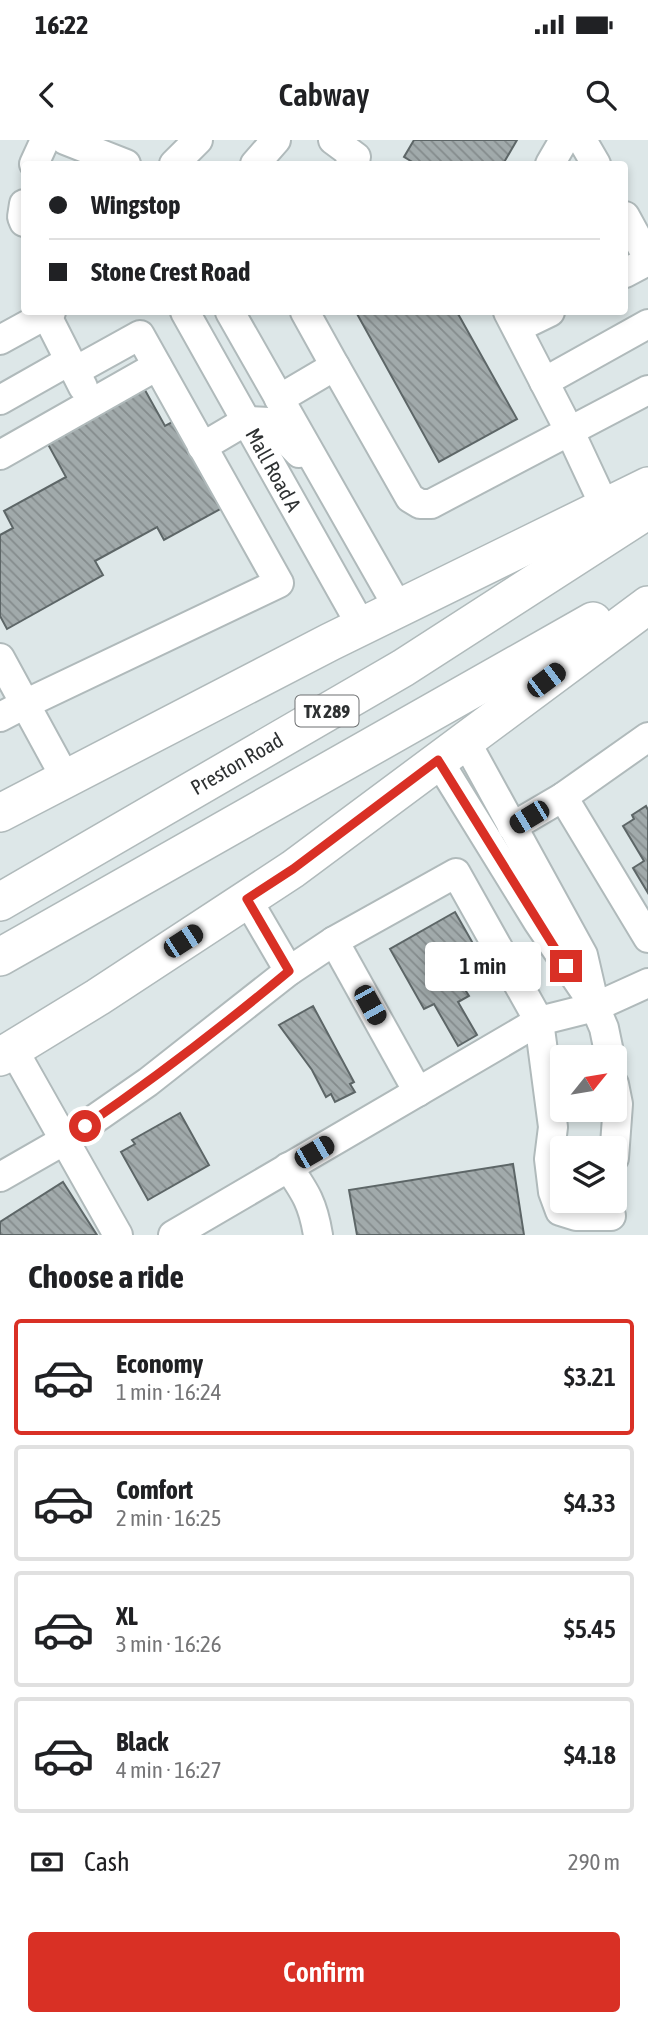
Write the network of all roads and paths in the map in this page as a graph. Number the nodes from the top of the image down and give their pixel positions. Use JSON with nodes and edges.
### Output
{"nodes":[{"id":1,"x":45,"y":140,"type":"edge"},
{"id":2,"x":65,"y":140,"type":"edge"},
{"id":3,"x":198,"y":140,"type":"edge"},
{"id":4,"x":276,"y":140,"type":"edge"},
{"id":5,"x":333,"y":140,"type":"edge"},
{"id":6,"x":564,"y":140,"type":"edge"},
{"id":7,"x":582,"y":140,"type":"edge"},
{"id":8,"x":360,"y":157,"type":"edge"},
{"id":9,"x":35,"y":161,"type":"edge"},
{"id":10,"x":118,"y":161,"type":"edge"},
{"id":11,"x":177,"y":161,"type":"edge"},
{"id":12,"x":258,"y":161,"type":"edge"},
{"id":13,"x":552,"y":161,"type":"edge"},
{"id":14,"x":594,"y":161,"type":"edge"},
{"id":15,"x":635,"y":221,"type":"edge"},
{"id":16,"x":648,"y":260,"type":"edge"},
{"id":17,"x":628,"y":271,"type":"edge"},
{"id":18,"x":44,"y":315,"type":"edge"},
{"id":19,"x":49,"y":315,"type":"edge"},
{"id":20,"x":187,"y":315,"type":"edge"},
{"id":21,"x":232,"y":315,"type":"edge"},
{"id":22,"x":307,"y":315,"type":"edge"},
{"id":23,"x":536,"y":315,"type":"edge"},
{"id":24,"x":513,"y":320,"type":"edge"},
{"id":25,"x":648,"y":324,"type":"edge"},
{"id":26,"x":0,"y":340,"type":"edge"},
{"id":27,"x":72,"y":366,"type":"junction"},
{"id":28,"x":157,"y":366,"type":"junction"},
{"id":29,"x":335,"y":366,"type":"junction"},
{"id":30,"x":544,"y":382,"type":"junction"},
{"id":31,"x":648,"y":390,"type":"edge"},
{"id":32,"x":279,"y":399,"type":"junction"},
{"id":33,"x":0,"y":400,"type":"edge"},
{"id":34,"x":92,"y":403,"type":"junction"},
{"id":35,"x":246,"y":421,"type":"junction"},
{"id":36,"x":570,"y":432,"type":"junction"},
{"id":37,"x":202,"y":447,"type":"junction"},
{"id":38,"x":0,"y":455,"type":"edge"},
{"id":39,"x":325,"y":480,"type":"junction"},
{"id":40,"x":648,"y":486,"type":"edge"},
{"id":41,"x":605,"y":507,"type":"junction"},
{"id":42,"x":648,"y":510,"type":"edge"},
{"id":43,"x":648,"y":588,"type":"edge"},
{"id":44,"x":648,"y":605,"type":"edge"},
{"id":45,"x":399,"y":609,"type":"junction"},
{"id":46,"x":362,"y":627,"type":"junction"},
{"id":47,"x":0,"y":658,"type":"edge"},
{"id":48,"x":25,"y":704,"type":"junction"},
{"id":49,"x":0,"y":718,"type":"edge"},
{"id":50,"x":648,"y":737,"type":"edge"},
{"id":51,"x":451,"y":750,"type":"junction"},
{"id":52,"x":66,"y":779,"type":"junction"},
{"id":53,"x":563,"y":797,"type":"junction"},
{"id":54,"x":0,"y":813,"type":"edge"},
{"id":55,"x":513,"y":827,"type":"junction"},
{"id":56,"x":247,"y":899,"type":"junction"},
{"id":57,"x":0,"y":902,"type":"edge"},
{"id":58,"x":648,"y":938,"type":"edge"},
{"id":59,"x":334,"y":941,"type":"junction"},
{"id":60,"x":0,"y":957,"type":"edge"},
{"id":61,"x":289,"y":971,"type":"junction"},
{"id":62,"x":648,"y":984,"type":"edge"},
{"id":63,"x":595,"y":1007,"type":"junction"},
{"id":64,"x":539,"y":1021,"type":"junction"},
{"id":65,"x":608,"y":1045,"type":"edge"},
{"id":66,"x":6,"y":1053,"type":"edge"},
{"id":67,"x":418,"y":1091,"type":"junction"},
{"id":68,"x":63,"y":1140,"type":"junction"},
{"id":69,"x":288,"y":1167,"type":"junction"},
{"id":70,"x":0,"y":1177,"type":"edge"},
{"id":71,"x":611,"y":1217,"type":"edge"},
{"id":72,"x":118,"y":1235,"type":"edge"},
{"id":73,"x":173,"y":1235,"type":"edge"},
{"id":74,"x":318,"y":1235,"type":"edge"}],
"edges":[{"from":1,"to":9,"type":"street"},
{"from":2,"to":10,"type":"street"},
{"from":3,"to":11,"type":"street"},
{"from":4,"to":12,"type":"street"},
{"from":5,"to":8,"type":"street"},
{"from":6,"to":13,"type":"street"},
{"from":7,"to":14,"type":"street"},
{"from":15,"to":16,"type":"street"},
{"from":16,"to":17,"type":"street"},
{"from":18,"to":26,"type":"street"},
{"from":19,"to":27,"type":"street"},
{"from":20,"to":35,"type":"street","name":"Mall Road A"},
{"from":21,"to":32,"type":"street","name":"Mall Road A"},
{"from":22,"to":29,"type":"street"},
{"from":23,"to":24,"type":"street"},
{"from":24,"to":30,"type":"street"},
{"from":25,"to":30,"type":"street"},
{"from":27,"to":28,"type":"street"},
{"from":27,"to":33,"type":"street"},
{"from":27,"to":34,"type":"street"},
{"from":28,"to":34,"type":"street"},
{"from":28,"to":37,"type":"street"},
{"from":29,"to":32,"type":"street"},
{"from":29,"to":36,"type":"street"},
{"from":30,"to":36,"type":"street"},
{"from":31,"to":36,"type":"street"},
{"from":32,"to":39,"type":"street","name":"Mall Road A"},
{"from":34,"to":38,"type":"street"},
{"from":35,"to":37,"type":"street"},
{"from":35,"to":39,"type":"street"},
{"from":35,"to":46,"type":"street","name":"Mall Road A"},
{"from":36,"to":41,"type":"street"},
{"from":37,"to":48,"type":"street"},
{"from":39,"to":45,"type":"street","name":"Mall Road A"},
{"from":40,"to":41,"type":"main road"},
{"from":41,"to":45,"type":"main road"},
{"from":42,"to":57,"type":"main road","name":"Preston Road","number":"TX 289"},
{"from":43,"to":60,"type":"main road","number":"TX 289"},
{"from":44,"to":51,"type":"main road"},
{"from":45,"to":46,"type":"main road"},
{"from":46,"to":52,"type":"main road"},
{"from":47,"to":48,"type":"street"},
{"from":48,"to":49,"type":"street"},
{"from":48,"to":52,"type":"street"},
{"from":50,"to":53,"type":"street"},
{"from":51,"to":55,"type":"street"},
{"from":51,"to":56,"type":"main road"},
{"from":51,"to":63,"type":"street"},
{"from":52,"to":54,"type":"main road"},
{"from":53,"to":55,"type":"street"},
{"from":53,"to":58,"type":"street"},
{"from":55,"to":63,"type":"street"},
{"from":56,"to":61,"type":"street"},
{"from":56,"to":66,"type":"main road"},
{"from":59,"to":61,"type":"street"},
{"from":59,"to":64,"type":"street"},
{"from":59,"to":67,"type":"street"},
{"from":61,"to":68,"type":"street"},
{"from":62,"to":63,"type":"street"},
{"from":63,"to":64,"type":"street"},
{"from":63,"to":65,"type":"street"},
{"from":64,"to":67,"type":"street"},
{"from":64,"to":71,"type":"street"},
{"from":66,"to":68,"type":"street"},
{"from":67,"to":69,"type":"street"},
{"from":68,"to":70,"type":"street"},
{"from":68,"to":72,"type":"street"},
{"from":69,"to":73,"type":"street"},
{"from":69,"to":74,"type":"street"}]}
